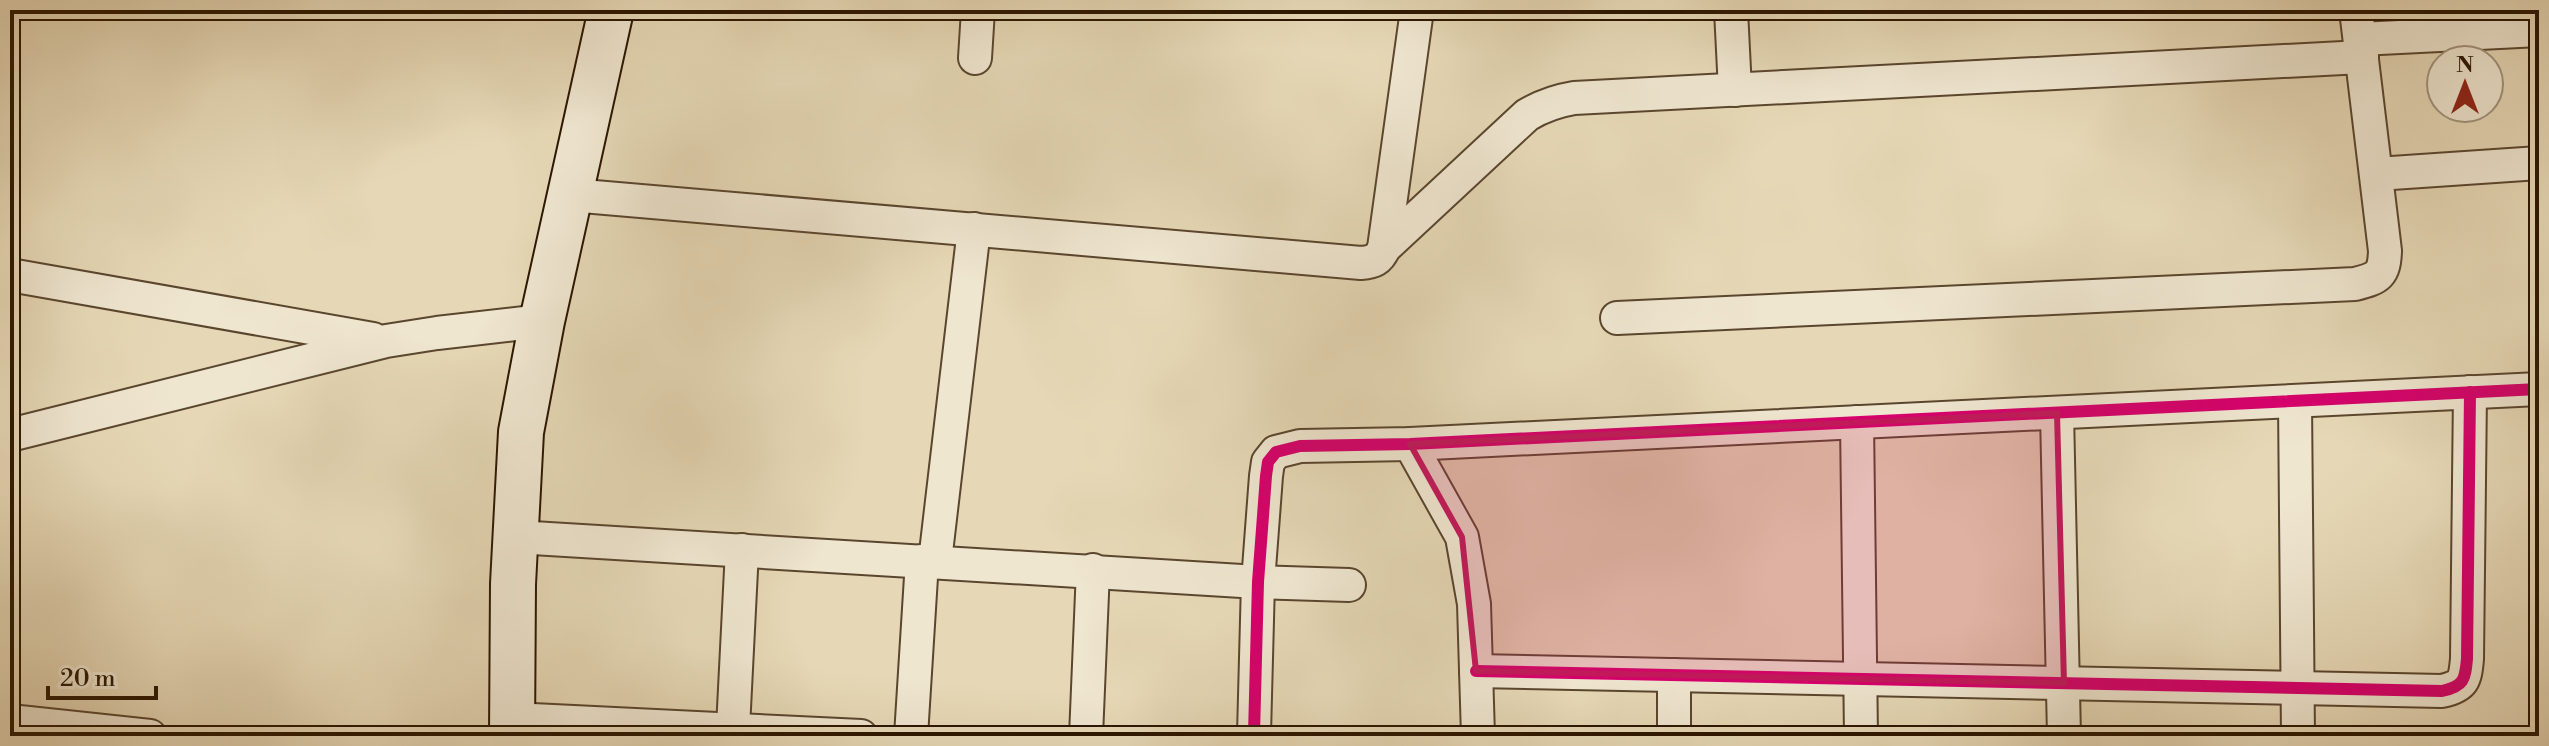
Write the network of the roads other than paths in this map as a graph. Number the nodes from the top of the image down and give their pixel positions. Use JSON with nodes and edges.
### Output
{"nodes":[{"id":1,"x":611,"y":10,"type":"edge"},
{"id":2,"x":978,"y":10,"type":"edge"},
{"id":3,"x":1417,"y":10,"type":"edge"},
{"id":4,"x":1731,"y":10,"type":"edge"},
{"id":5,"x":2539,"y":30,"type":"edge"},
{"id":6,"x":2359,"y":35,"type":"edge"},
{"id":7,"x":975,"y":58,"type":"dead end"},
{"id":8,"x":1735,"y":90,"type":"junction"},
{"id":9,"x":2539,"y":163,"type":"edge"},
{"id":10,"x":2377,"y":174,"type":"junction"},
{"id":11,"x":571,"y":195,"type":"junction"},
{"id":12,"x":974,"y":229,"type":"junction"},
{"id":13,"x":1384,"y":248,"type":"junction"},
{"id":14,"x":10,"y":275,"type":"edge"},
{"id":15,"x":1617,"y":318,"type":"dead end"},
{"id":16,"x":542,"y":321,"type":"junction"},
{"id":17,"x":386,"y":341,"type":"junction"},
{"id":18,"x":2539,"y":389,"type":"edge"},
{"id":19,"x":2470,"y":392,"type":"junction"},
{"id":20,"x":2295,"y":401,"type":"junction"},
{"id":21,"x":2057,"y":413,"type":"junction"},
{"id":22,"x":1857,"y":422,"type":"junction"},
{"id":23,"x":10,"y":435,"type":"edge"},
{"id":24,"x":1410,"y":444,"type":"junction"},
{"id":25,"x":516,"y":537,"type":"junction"},
{"id":26,"x":742,"y":550,"type":"junction"},
{"id":27,"x":928,"y":561,"type":"junction"},
{"id":28,"x":1093,"y":570,"type":"junction"},
{"id":29,"x":1258,"y":582,"type":"junction"},
{"id":30,"x":1349,"y":585,"type":"dead end"},
{"id":31,"x":1476,"y":671,"type":"junction"},
{"id":32,"x":1674,"y":675,"type":"junction"},
{"id":33,"x":1861,"y":679,"type":"junction"},
{"id":34,"x":2064,"y":683,"type":"junction"},
{"id":35,"x":2298,"y":688,"type":"junction"},
{"id":36,"x":10,"y":721,"type":"edge"},
{"id":37,"x":512,"y":727,"type":"edge"},
{"id":38,"x":733,"y":728,"type":"junction"},
{"id":39,"x":1254,"y":734,"type":"edge"},
{"id":40,"x":150,"y":736,"type":"edge"},
{"id":41,"x":861,"y":736,"type":"edge"},
{"id":42,"x":911,"y":736,"type":"edge"},
{"id":43,"x":1086,"y":736,"type":"edge"},
{"id":44,"x":1478,"y":736,"type":"edge"},
{"id":45,"x":1674,"y":736,"type":"edge"},
{"id":46,"x":1861,"y":736,"type":"edge"},
{"id":47,"x":2064,"y":736,"type":"edge"},
{"id":48,"x":2298,"y":736,"type":"edge"}],
"edges":[{"from":1,"to":11,"type":"street"},
{"from":2,"to":7,"type":"street"},
{"from":3,"to":13,"type":"street"},
{"from":4,"to":8,"type":"street"},
{"from":5,"to":6,"type":"street"},
{"from":6,"to":8,"type":"street"},
{"from":6,"to":10,"type":"street"},
{"from":8,"to":13,"type":"street"},
{"from":9,"to":10,"type":"street"},
{"from":10,"to":15,"type":"street"},
{"from":11,"to":12,"type":"street"},
{"from":11,"to":16,"type":"street"},
{"from":12,"to":13,"type":"street"},
{"from":12,"to":27,"type":"street"},
{"from":14,"to":17,"type":"street"},
{"from":16,"to":17,"type":"street"},
{"from":16,"to":25,"type":"street"},
{"from":17,"to":23,"type":"street"},
{"from":18,"to":19,"type":"street"},
{"from":19,"to":20,"type":"street"},
{"from":19,"to":35,"type":"street"},
{"from":20,"to":21,"type":"street"},
{"from":20,"to":35,"type":"street"},
{"from":21,"to":22,"type":"street"},
{"from":21,"to":34,"type":"street"},
{"from":22,"to":24,"type":"street"},
{"from":22,"to":33,"type":"street"},
{"from":24,"to":29,"type":"street"},
{"from":24,"to":31,"type":"street"},
{"from":25,"to":26,"type":"street"},
{"from":25,"to":37,"type":"street"},
{"from":26,"to":27,"type":"street"},
{"from":26,"to":38,"type":"street"},
{"from":27,"to":28,"type":"street"},
{"from":27,"to":42,"type":"street"},
{"from":28,"to":29,"type":"street"},
{"from":28,"to":43,"type":"street"},
{"from":29,"to":30,"type":"street"},
{"from":29,"to":39,"type":"street"},
{"from":31,"to":32,"type":"street"},
{"from":31,"to":44,"type":"street"},
{"from":32,"to":33,"type":"street"},
{"from":32,"to":45,"type":"street"},
{"from":33,"to":34,"type":"street"},
{"from":33,"to":46,"type":"street"},
{"from":34,"to":35,"type":"street"},
{"from":34,"to":47,"type":"street"},
{"from":35,"to":48,"type":"street"},
{"from":36,"to":40,"type":"street"},
{"from":37,"to":38,"type":"street"},
{"from":38,"to":41,"type":"street"}]}
